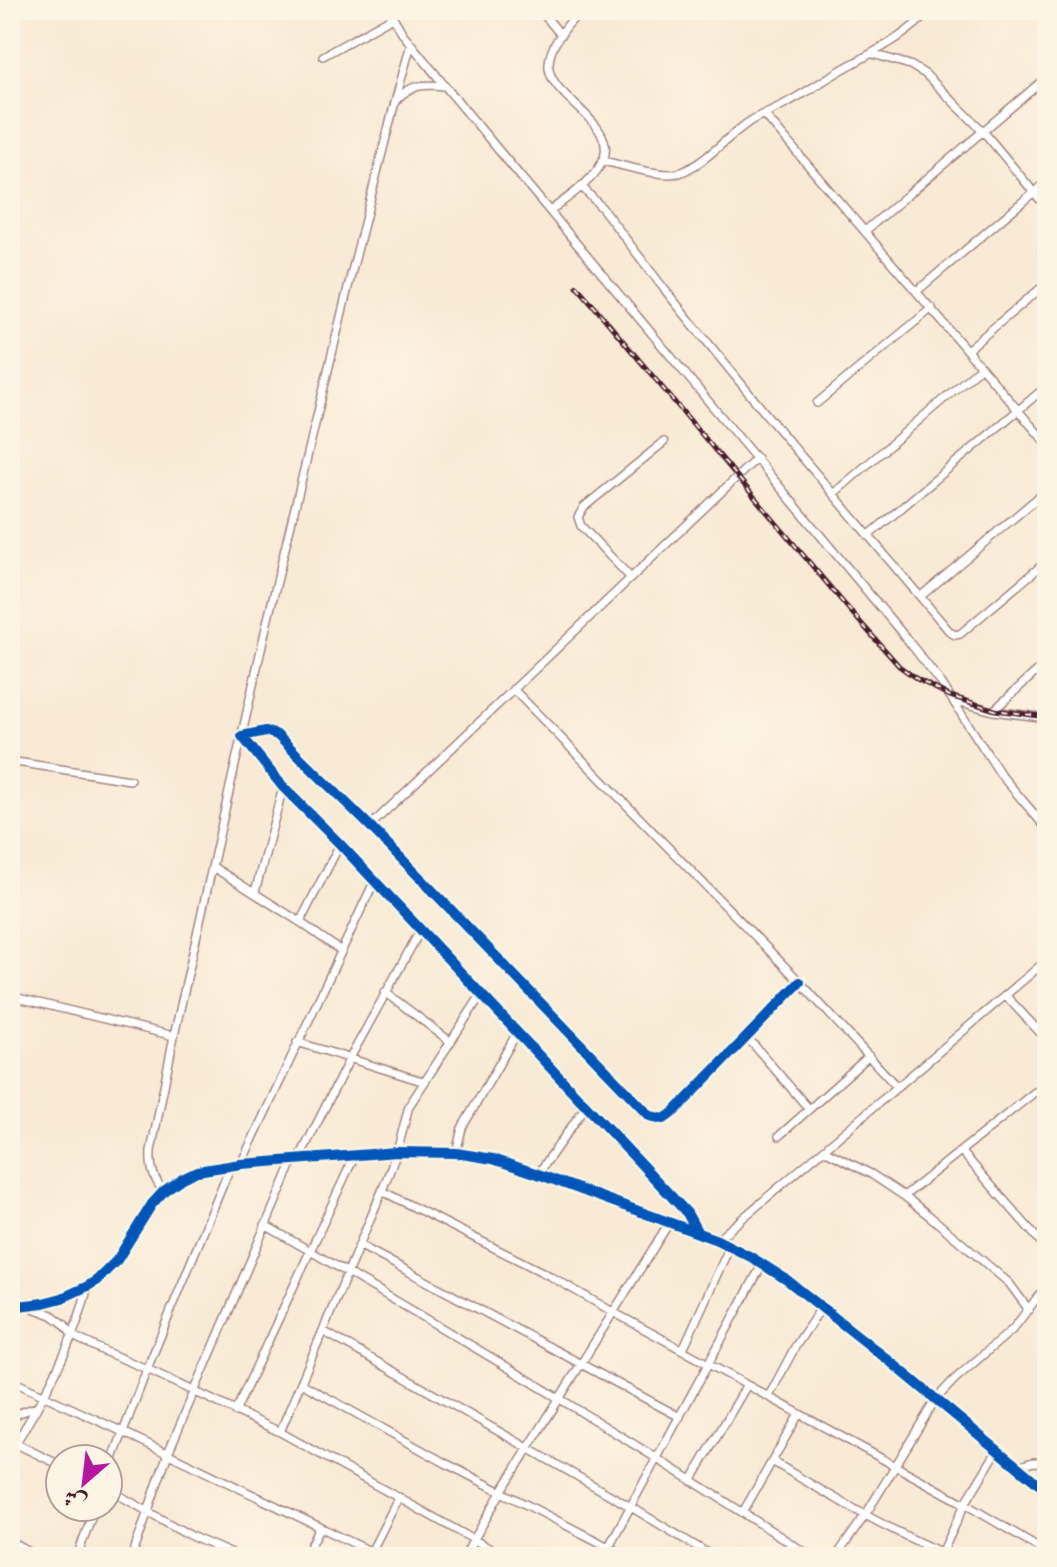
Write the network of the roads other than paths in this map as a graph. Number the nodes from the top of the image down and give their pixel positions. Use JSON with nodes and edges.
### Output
{"nodes":[{"id":1,"x":540,"y":10,"type":"edge"},
{"id":2,"x":581,"y":10,"type":"edge"},
{"id":3,"x":930,"y":10,"type":"edge"},
{"id":4,"x":391,"y":14,"type":"edge"},
{"id":5,"x":561,"y":35,"type":"junction"},
{"id":6,"x":411,"y":44,"type":"junction"},
{"id":7,"x":873,"y":54,"type":"junction"},
{"id":8,"x":323,"y":56,"type":"dead end"},
{"id":9,"x":1047,"y":77,"type":"edge"},
{"id":10,"x":445,"y":86,"type":"junction"},
{"id":11,"x":395,"y":102,"type":"junction"},
{"id":12,"x":764,"y":114,"type":"junction"},
{"id":13,"x":983,"y":131,"type":"junction"},
{"id":14,"x":603,"y":161,"type":"junction"},
{"id":15,"x":1047,"y":181,"type":"edge"},
{"id":16,"x":581,"y":186,"type":"junction"},
{"id":17,"x":1034,"y":192,"type":"junction"},
{"id":18,"x":1047,"y":208,"type":"edge"},
{"id":19,"x":550,"y":211,"type":"junction"},
{"id":20,"x":865,"y":231,"type":"junction"},
{"id":21,"x":1047,"y":283,"type":"edge"},
{"id":22,"x":917,"y":291,"type":"junction"},
{"id":23,"x":932,"y":308,"type":"junction"},
{"id":24,"x":967,"y":350,"type":"junction"},
{"id":25,"x":981,"y":367,"type":"junction"},
{"id":26,"x":1047,"y":386,"type":"edge"},
{"id":27,"x":817,"y":403,"type":"dead end"},
{"id":28,"x":1017,"y":411,"type":"junction"},
{"id":29,"x":664,"y":442,"type":"dead end"},
{"id":30,"x":1047,"y":444,"type":"edge"},
{"id":31,"x":757,"y":458,"type":"junction"},
{"id":32,"x":1047,"y":490,"type":"edge"},
{"id":33,"x":833,"y":494,"type":"junction"},
{"id":34,"x":868,"y":536,"type":"junction"},
{"id":35,"x":1047,"y":561,"type":"edge"},
{"id":36,"x":630,"y":577,"type":"junction"},
{"id":37,"x":921,"y":596,"type":"junction"},
{"id":38,"x":1047,"y":662,"type":"edge"},
{"id":39,"x":513,"y":689,"type":"junction"},
{"id":40,"x":953,"y":700,"type":"junction"},
{"id":41,"x":993,"y":711,"type":"junction"},
{"id":42,"x":1047,"y":718,"type":"edge"},
{"id":43,"x":242,"y":736,"type":"junction"},
{"id":44,"x":10,"y":761,"type":"edge"},
{"id":45,"x":130,"y":780,"type":"dead end"},
{"id":46,"x":283,"y":787,"type":"junction"},
{"id":47,"x":370,"y":826,"type":"junction"},
{"id":48,"x":1047,"y":829,"type":"edge"},
{"id":49,"x":340,"y":844,"type":"junction"},
{"id":50,"x":213,"y":867,"type":"junction"},
{"id":51,"x":374,"y":882,"type":"junction"},
{"id":52,"x":255,"y":892,"type":"junction"},
{"id":53,"x":300,"y":922,"type":"junction"},
{"id":54,"x":420,"y":931,"type":"junction"},
{"id":55,"x":341,"y":951,"type":"junction"},
{"id":56,"x":1047,"y":960,"type":"edge"},
{"id":57,"x":800,"y":982,"type":"junction"},
{"id":58,"x":385,"y":992,"type":"junction"},
{"id":59,"x":481,"y":995,"type":"junction"},
{"id":60,"x":10,"y":996,"type":"edge"},
{"id":61,"x":1006,"y":996,"type":"junction"},
{"id":62,"x":517,"y":1033,"type":"junction"},
{"id":63,"x":174,"y":1036,"type":"junction"},
{"id":64,"x":747,"y":1037,"type":"junction"},
{"id":65,"x":1047,"y":1040,"type":"edge"},
{"id":66,"x":297,"y":1042,"type":"junction"},
{"id":67,"x":451,"y":1042,"type":"junction"},
{"id":68,"x":869,"y":1056,"type":"junction"},
{"id":69,"x":350,"y":1058,"type":"junction"},
{"id":70,"x":425,"y":1082,"type":"junction"},
{"id":71,"x":897,"y":1087,"type":"junction"},
{"id":72,"x":1047,"y":1091,"type":"edge"},
{"id":73,"x":586,"y":1106,"type":"junction"},
{"id":74,"x":809,"y":1109,"type":"junction"},
{"id":75,"x":779,"y":1136,"type":"dead end"},
{"id":76,"x":824,"y":1150,"type":"junction"},
{"id":77,"x":961,"y":1151,"type":"junction"},
{"id":78,"x":397,"y":1152,"type":"junction"},
{"id":79,"x":456,"y":1153,"type":"junction"},
{"id":80,"x":355,"y":1155,"type":"junction"},
{"id":81,"x":297,"y":1159,"type":"junction"},
{"id":82,"x":241,"y":1164,"type":"junction"},
{"id":83,"x":231,"y":1165,"type":"junction"},
{"id":84,"x":538,"y":1174,"type":"junction"},
{"id":85,"x":164,"y":1191,"type":"junction"},
{"id":86,"x":382,"y":1191,"type":"junction"},
{"id":87,"x":904,"y":1196,"type":"junction"},
{"id":88,"x":669,"y":1223,"type":"junction"},
{"id":89,"x":265,"y":1225,"type":"junction"},
{"id":90,"x":698,"y":1233,"type":"junction"},
{"id":91,"x":717,"y":1240,"type":"junction"},
{"id":92,"x":359,"y":1245,"type":"junction"},
{"id":93,"x":730,"y":1246,"type":"junction"},
{"id":94,"x":1047,"y":1249,"type":"edge"},
{"id":95,"x":310,"y":1251,"type":"junction"},
{"id":96,"x":762,"y":1265,"type":"junction"},
{"id":97,"x":348,"y":1273,"type":"junction"},
{"id":98,"x":1047,"y":1285,"type":"edge"},
{"id":99,"x":88,"y":1286,"type":"junction"},
{"id":100,"x":25,"y":1306,"type":"junction"},
{"id":101,"x":10,"y":1307,"type":"edge"},
{"id":102,"x":821,"y":1308,"type":"junction"},
{"id":103,"x":1029,"y":1310,"type":"junction"},
{"id":104,"x":613,"y":1312,"type":"junction"},
{"id":105,"x":323,"y":1331,"type":"junction"},
{"id":106,"x":73,"y":1336,"type":"junction"},
{"id":107,"x":683,"y":1349,"type":"junction"},
{"id":108,"x":709,"y":1364,"type":"junction"},
{"id":109,"x":580,"y":1365,"type":"junction"},
{"id":110,"x":147,"y":1369,"type":"junction"},
{"id":111,"x":10,"y":1380,"type":"edge"},
{"id":112,"x":301,"y":1383,"type":"junction"},
{"id":113,"x":747,"y":1385,"type":"junction"},
{"id":114,"x":194,"y":1392,"type":"junction"},
{"id":115,"x":769,"y":1396,"type":"junction"},
{"id":116,"x":44,"y":1397,"type":"junction"},
{"id":117,"x":559,"y":1399,"type":"junction"},
{"id":118,"x":936,"y":1399,"type":"junction"},
{"id":119,"x":37,"y":1407,"type":"junction"},
{"id":120,"x":235,"y":1412,"type":"junction"},
{"id":121,"x":799,"y":1414,"type":"junction"},
{"id":122,"x":680,"y":1417,"type":"junction"},
{"id":123,"x":10,"y":1420,"type":"edge"},
{"id":124,"x":123,"y":1432,"type":"junction"},
{"id":125,"x":280,"y":1432,"type":"junction"},
{"id":126,"x":13,"y":1442,"type":"edge"},
{"id":127,"x":119,"y":1443,"type":"edge"},
{"id":128,"x":529,"y":1449,"type":"junction"},
{"id":129,"x":997,"y":1451,"type":"junction"},
{"id":130,"x":10,"y":1452,"type":"edge"},
{"id":131,"x":168,"y":1453,"type":"junction"},
{"id":132,"x":44,"y":1457,"type":"edge"},
{"id":133,"x":657,"y":1459,"type":"junction"},
{"id":134,"x":772,"y":1461,"type":"junction"},
{"id":135,"x":1047,"y":1463,"type":"edge"},
{"id":136,"x":896,"y":1466,"type":"junction"},
{"id":137,"x":1017,"y":1467,"type":"junction"},
{"id":138,"x":691,"y":1481,"type":"junction"},
{"id":139,"x":1047,"y":1491,"type":"edge"},
{"id":140,"x":501,"y":1492,"type":"junction"},
{"id":141,"x":399,"y":1497,"type":"junction"},
{"id":142,"x":124,"y":1498,"type":"edge"},
{"id":143,"x":965,"y":1504,"type":"junction"},
{"id":144,"x":631,"y":1507,"type":"junction"},
{"id":145,"x":148,"y":1512,"type":"junction"},
{"id":146,"x":743,"y":1512,"type":"junction"},
{"id":147,"x":866,"y":1514,"type":"junction"},
{"id":148,"x":89,"y":1523,"type":"edge"},
{"id":149,"x":320,"y":1528,"type":"junction"},
{"id":150,"x":475,"y":1539,"type":"junction"},
{"id":151,"x":10,"y":1541,"type":"edge"},
{"id":152,"x":926,"y":1546,"type":"junction"},
{"id":153,"x":608,"y":1547,"type":"junction"},
{"id":154,"x":371,"y":1552,"type":"junction"},
{"id":155,"x":1046,"y":1552,"type":"edge"},
{"id":156,"x":942,"y":1553,"type":"junction"},
{"id":157,"x":38,"y":1557,"type":"edge"},
{"id":158,"x":77,"y":1557,"type":"edge"},
{"id":159,"x":132,"y":1557,"type":"edge"},
{"id":160,"x":239,"y":1557,"type":"edge"},
{"id":161,"x":305,"y":1557,"type":"edge"},
{"id":162,"x":382,"y":1557,"type":"edge"},
{"id":163,"x":464,"y":1557,"type":"edge"},
{"id":164,"x":505,"y":1557,"type":"edge"},
{"id":165,"x":603,"y":1557,"type":"edge"},
{"id":166,"x":628,"y":1557,"type":"edge"},
{"id":167,"x":714,"y":1557,"type":"edge"},
{"id":168,"x":812,"y":1557,"type":"edge"},
{"id":169,"x":836,"y":1557,"type":"edge"},
{"id":170,"x":917,"y":1557,"type":"edge"},
{"id":171,"x":952,"y":1557,"type":"edge"}],
"edges":[{"from":1,"to":5,"type":"street"},
{"from":2,"to":5,"type":"street"},
{"from":3,"to":7,"type":"street"},
{"from":4,"to":6,"type":"street"},
{"from":4,"to":8,"type":"street"},
{"from":5,"to":14,"type":"street"},
{"from":6,"to":10,"type":"street"},
{"from":6,"to":11,"type":"street"},
{"from":7,"to":12,"type":"street"},
{"from":7,"to":13,"type":"street"},
{"from":9,"to":13,"type":"street"},
{"from":10,"to":11,"type":"street"},
{"from":10,"to":19,"type":"street"},
{"from":11,"to":43,"type":"street"},
{"from":12,"to":14,"type":"street"},
{"from":12,"to":20,"type":"street"},
{"from":13,"to":17,"type":"street"},
{"from":13,"to":20,"type":"street"},
{"from":14,"to":16,"type":"street"},
{"from":15,"to":17,"type":"street"},
{"from":16,"to":19,"type":"street"},
{"from":16,"to":33,"type":"street"},
{"from":17,"to":18,"type":"street"},
{"from":17,"to":22,"type":"street"},
{"from":19,"to":31,"type":"street"},
{"from":20,"to":22,"type":"street"},
{"from":21,"to":24,"type":"street"},
{"from":22,"to":23,"type":"street"},
{"from":23,"to":24,"type":"street"},
{"from":23,"to":27,"type":"street"},
{"from":24,"to":25,"type":"street"},
{"from":25,"to":28,"type":"street"},
{"from":25,"to":33,"type":"street"},
{"from":26,"to":28,"type":"street"},
{"from":28,"to":30,"type":"street"},
{"from":28,"to":34,"type":"street"},
{"from":29,"to":36,"type":"street"},
{"from":31,"to":36,"type":"street"},
{"from":31,"to":40,"type":"street"},
{"from":32,"to":37,"type":"street"},
{"from":33,"to":34,"type":"street"},
{"from":34,"to":37,"type":"street"},
{"from":35,"to":37,"type":"street"},
{"from":36,"to":39,"type":"street"},
{"from":38,"to":41,"type":"street"},
{"from":39,"to":47,"type":"street"},
{"from":39,"to":57,"type":"street"},
{"from":40,"to":41,"type":"street"},
{"from":40,"to":48,"type":"street"},
{"from":41,"to":42,"type":"street"},
{"from":43,"to":46,"type":"street"},
{"from":43,"to":47,"type":"street"},
{"from":43,"to":50,"type":"street"},
{"from":44,"to":45,"type":"street"},
{"from":46,"to":49,"type":"street"},
{"from":46,"to":52,"type":"street"},
{"from":47,"to":64,"type":"street"},
{"from":49,"to":51,"type":"street"},
{"from":49,"to":53,"type":"street"},
{"from":50,"to":52,"type":"street"},
{"from":50,"to":63,"type":"street"},
{"from":51,"to":54,"type":"street"},
{"from":51,"to":55,"type":"street"},
{"from":52,"to":53,"type":"street"},
{"from":53,"to":55,"type":"street"},
{"from":54,"to":58,"type":"street"},
{"from":54,"to":59,"type":"street"},
{"from":55,"to":66,"type":"street"},
{"from":56,"to":61,"type":"street"},
{"from":57,"to":64,"type":"street"},
{"from":57,"to":68,"type":"street"},
{"from":58,"to":67,"type":"street"},
{"from":58,"to":69,"type":"street"},
{"from":59,"to":62,"type":"street"},
{"from":59,"to":67,"type":"street"},
{"from":60,"to":63,"type":"street"},
{"from":61,"to":65,"type":"street"},
{"from":61,"to":71,"type":"street"},
{"from":62,"to":73,"type":"street"},
{"from":62,"to":79,"type":"street"},
{"from":63,"to":85,"type":"street"},
{"from":64,"to":74,"type":"street"},
{"from":66,"to":69,"type":"street"},
{"from":66,"to":82,"type":"street"},
{"from":67,"to":70,"type":"street"},
{"from":68,"to":71,"type":"street"},
{"from":68,"to":74,"type":"street"},
{"from":69,"to":70,"type":"street"},
{"from":69,"to":81,"type":"street"},
{"from":70,"to":78,"type":"street"},
{"from":71,"to":76,"type":"street"},
{"from":72,"to":77,"type":"street"},
{"from":73,"to":84,"type":"street"},
{"from":73,"to":90,"type":"street"},
{"from":74,"to":75,"type":"street"},
{"from":76,"to":87,"type":"street"},
{"from":76,"to":91,"type":"street"},
{"from":77,"to":87,"type":"street"},
{"from":77,"to":94,"type":"street"},
{"from":78,"to":79,"type":"street"},
{"from":78,"to":80,"type":"street"},
{"from":78,"to":86,"type":"street"},
{"from":79,"to":84,"type":"street"},
{"from":80,"to":81,"type":"street"},
{"from":80,"to":95,"type":"street"},
{"from":81,"to":82,"type":"street"},
{"from":81,"to":89,"type":"street"},
{"from":82,"to":83,"type":"street"},
{"from":83,"to":85,"type":"street"},
{"from":83,"to":110,"type":"street"},
{"from":84,"to":88,"type":"street"},
{"from":85,"to":99,"type":"street"},
{"from":86,"to":92,"type":"street"},
{"from":86,"to":104,"type":"street"},
{"from":87,"to":103,"type":"street"},
{"from":88,"to":90,"type":"street"},
{"from":88,"to":104,"type":"street"},
{"from":89,"to":95,"type":"street"},
{"from":89,"to":114,"type":"street"},
{"from":90,"to":91,"type":"street"},
{"from":91,"to":93,"type":"street"},
{"from":92,"to":97,"type":"street"},
{"from":92,"to":109,"type":"street"},
{"from":93,"to":96,"type":"street"},
{"from":93,"to":107,"type":"street"},
{"from":95,"to":97,"type":"street"},
{"from":95,"to":120,"type":"street"},
{"from":96,"to":102,"type":"street"},
{"from":96,"to":108,"type":"street"},
{"from":97,"to":105,"type":"street"},
{"from":97,"to":117,"type":"street"},
{"from":98,"to":103,"type":"street"},
{"from":99,"to":100,"type":"street"},
{"from":99,"to":106,"type":"street"},
{"from":100,"to":101,"type":"street"},
{"from":100,"to":106,"type":"street"},
{"from":102,"to":115,"type":"street"},
{"from":102,"to":118,"type":"street"},
{"from":103,"to":118,"type":"street"},
{"from":104,"to":107,"type":"street"},
{"from":104,"to":109,"type":"street"},
{"from":105,"to":112,"type":"street"},
{"from":105,"to":128,"type":"street"},
{"from":106,"to":110,"type":"street"},
{"from":106,"to":116,"type":"street"},
{"from":107,"to":108,"type":"street"},
{"from":108,"to":113,"type":"street"},
{"from":108,"to":122,"type":"street"},
{"from":109,"to":117,"type":"street"},
{"from":109,"to":122,"type":"street"},
{"from":110,"to":114,"type":"street"},
{"from":110,"to":124,"type":"street"},
{"from":111,"to":116,"type":"street"},
{"from":112,"to":125,"type":"street"},
{"from":112,"to":140,"type":"street"},
{"from":113,"to":115,"type":"street"},
{"from":113,"to":138,"type":"street"},
{"from":114,"to":120,"type":"street"},
{"from":114,"to":131,"type":"street"},
{"from":115,"to":121,"type":"street"},
{"from":116,"to":119,"type":"street"},
{"from":116,"to":124,"type":"street"},
{"from":117,"to":128,"type":"street"},
{"from":117,"to":133,"type":"street"},
{"from":118,"to":129,"type":"street"},
{"from":118,"to":136,"type":"street"},
{"from":119,"to":123,"type":"street"},
{"from":119,"to":126,"type":"street"},
{"from":120,"to":125,"type":"street"},
{"from":121,"to":134,"type":"street"},
{"from":121,"to":136,"type":"street"},
{"from":122,"to":133,"type":"street"},
{"from":124,"to":127,"type":"street"},
{"from":124,"to":131,"type":"street"},
{"from":125,"to":141,"type":"street"},
{"from":126,"to":130,"type":"street"},
{"from":126,"to":132,"type":"street"},
{"from":128,"to":140,"type":"street"},
{"from":128,"to":144,"type":"street"},
{"from":129,"to":137,"type":"street"},
{"from":129,"to":143,"type":"street"},
{"from":131,"to":145,"type":"street"},
{"from":131,"to":149,"type":"street"},
{"from":133,"to":138,"type":"street"},
{"from":133,"to":144,"type":"street"},
{"from":134,"to":146,"type":"street"},
{"from":134,"to":147,"type":"street"},
{"from":135,"to":137,"type":"street"},
{"from":136,"to":143,"type":"street"},
{"from":136,"to":147,"type":"street"},
{"from":137,"to":139,"type":"street"},
{"from":138,"to":146,"type":"street"},
{"from":140,"to":150,"type":"street"},
{"from":140,"to":153,"type":"street"},
{"from":141,"to":150,"type":"street"},
{"from":141,"to":154,"type":"street"},
{"from":142,"to":145,"type":"street"},
{"from":143,"to":155,"type":"street"},
{"from":143,"to":156,"type":"street"},
{"from":144,"to":153,"type":"street"},
{"from":144,"to":167,"type":"street"},
{"from":145,"to":159,"type":"street"},
{"from":145,"to":160,"type":"street"},
{"from":146,"to":168,"type":"street"},
{"from":147,"to":152,"type":"street"},
{"from":147,"to":169,"type":"street"},
{"from":148,"to":158,"type":"street"},
{"from":149,"to":154,"type":"street"},
{"from":149,"to":161,"type":"street"},
{"from":150,"to":163,"type":"street"},
{"from":150,"to":164,"type":"street"},
{"from":151,"to":157,"type":"street"},
{"from":152,"to":156,"type":"street"},
{"from":152,"to":170,"type":"street"},
{"from":153,"to":165,"type":"street"},
{"from":153,"to":166,"type":"street"},
{"from":154,"to":162,"type":"street"},
{"from":156,"to":171,"type":"street"}]}
